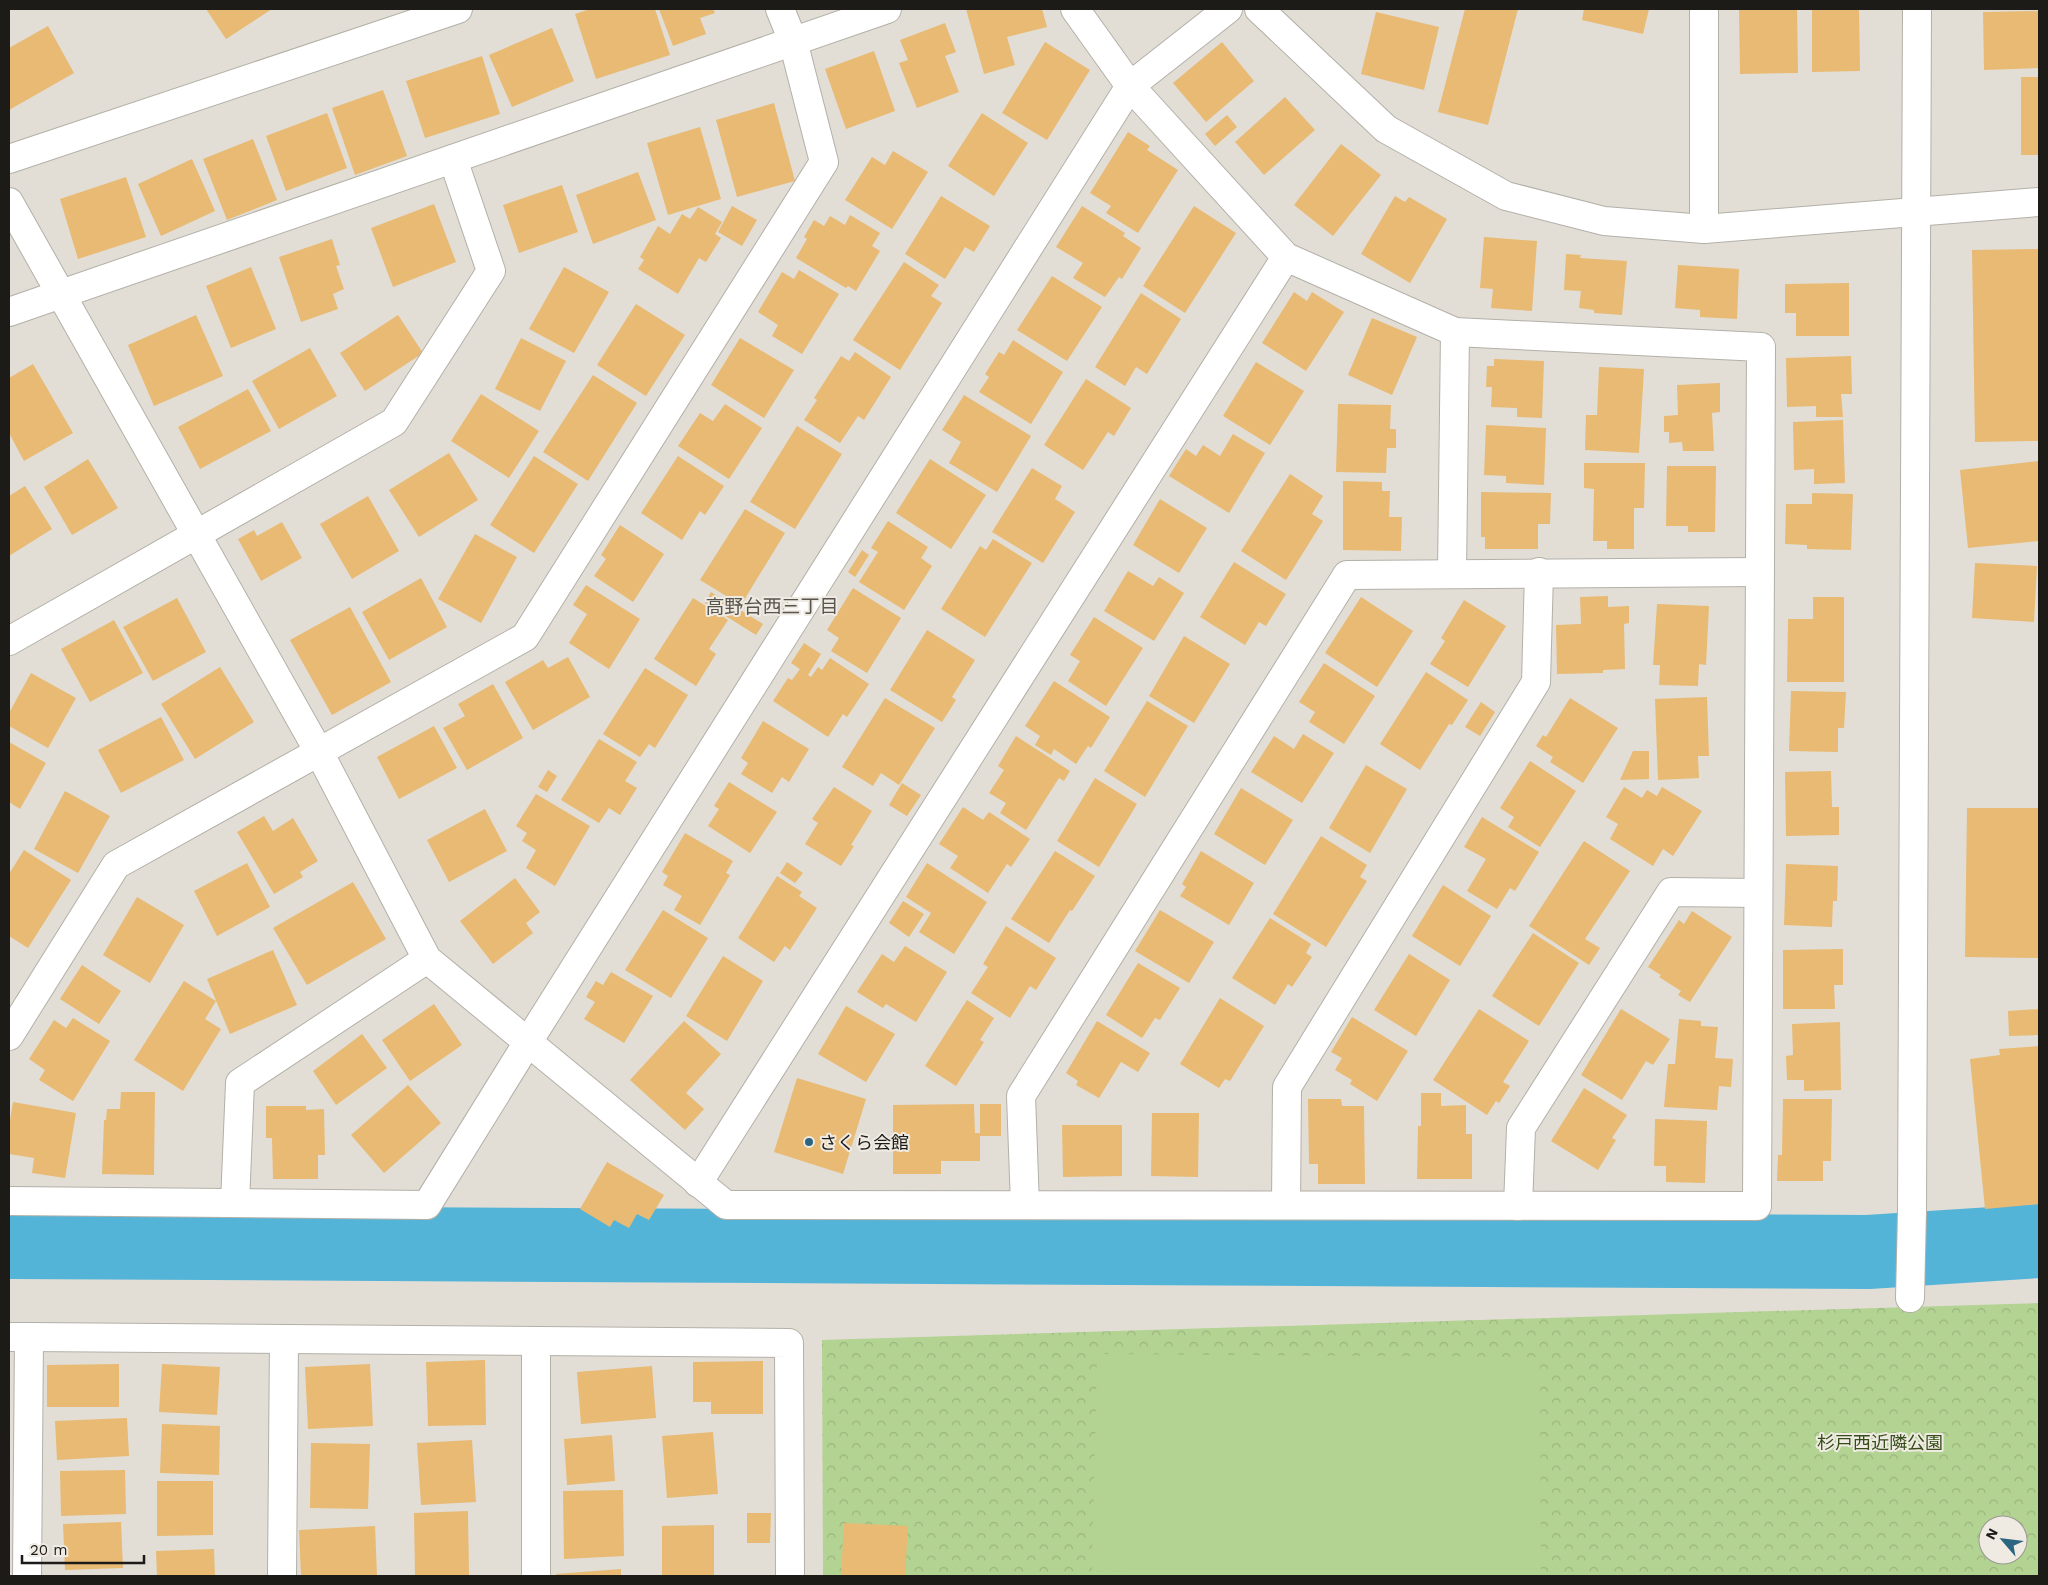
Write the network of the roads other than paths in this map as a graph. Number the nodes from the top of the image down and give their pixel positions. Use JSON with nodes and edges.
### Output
{"nodes":[{"id":1,"x":458,"y":9,"type":"edge"},
{"id":2,"x":780,"y":9,"type":"edge"},
{"id":3,"x":886,"y":9,"type":"edge"},
{"id":4,"x":1075,"y":9,"type":"edge"},
{"id":5,"x":1228,"y":9,"type":"edge"},
{"id":6,"x":1259,"y":9,"type":"edge"},
{"id":7,"x":1704,"y":9,"type":"edge"},
{"id":8,"x":1917,"y":9,"type":"edge"},
{"id":9,"x":793,"y":41,"type":"junction"},
{"id":10,"x":1130,"y":86,"type":"junction"},
{"id":11,"x":454,"y":158,"type":"junction"},
{"id":12,"x":9,"y":159,"type":"edge"},
{"id":13,"x":9,"y":202,"type":"edge"},
{"id":14,"x":2039,"y":202,"type":"edge"},
{"id":15,"x":1916,"y":212,"type":"junction"},
{"id":16,"x":1704,"y":229,"type":"junction"},
{"id":17,"x":1286,"y":257,"type":"junction"},
{"id":18,"x":61,"y":294,"type":"junction"},
{"id":19,"x":9,"y":312,"type":"edge"},
{"id":20,"x":1455,"y":332,"type":"junction"},
{"id":21,"x":196,"y":535,"type":"junction"},
{"id":22,"x":1539,"y":572,"type":"junction"},
{"id":23,"x":1760,"y":572,"type":"junction"},
{"id":24,"x":1452,"y":573,"type":"junction"},
{"id":25,"x":9,"y":641,"type":"edge"},
{"id":26,"x":319,"y":752,"type":"junction"},
{"id":27,"x":1758,"y":893,"type":"junction"},
{"id":28,"x":427,"y":959,"type":"junction"},
{"id":29,"x":9,"y":1036,"type":"edge"},
{"id":30,"x":528,"y":1042,"type":"junction"},
{"id":31,"x":698,"y":1182,"type":"junction"},
{"id":32,"x":9,"y":1201,"type":"edge"},
{"id":33,"x":235,"y":1203,"type":"junction"},
{"id":34,"x":1025,"y":1205,"type":"junction"},
{"id":35,"x":1286,"y":1205,"type":"junction"},
{"id":36,"x":1518,"y":1206,"type":"junction"},
{"id":37,"x":1910,"y":1298,"type":"dead end"},
{"id":38,"x":19,"y":1337,"type":"edge"},
{"id":39,"x":284,"y":1339,"type":"junction"},
{"id":40,"x":536,"y":1341,"type":"junction"},
{"id":41,"x":27,"y":1576,"type":"edge"},
{"id":42,"x":282,"y":1576,"type":"edge"},
{"id":43,"x":536,"y":1576,"type":"edge"},
{"id":44,"x":790,"y":1576,"type":"edge"}],
"edges":[{"from":1,"to":12,"type":"street"},
{"from":2,"to":9,"type":"street"},
{"from":3,"to":9,"type":"street"},
{"from":4,"to":10,"type":"street"},
{"from":5,"to":10,"type":"street"},
{"from":6,"to":16,"type":"street"},
{"from":7,"to":16,"type":"street"},
{"from":8,"to":15,"type":"street"},
{"from":9,"to":11,"type":"street"},
{"from":9,"to":26,"type":"street"},
{"from":10,"to":17,"type":"street"},
{"from":10,"to":30,"type":"street"},
{"from":11,"to":18,"type":"street"},
{"from":11,"to":21,"type":"street"},
{"from":13,"to":18,"type":"street"},
{"from":14,"to":15,"type":"street"},
{"from":15,"to":16,"type":"street"},
{"from":15,"to":37,"type":"street"},
{"from":17,"to":20,"type":"street"},
{"from":17,"to":31,"type":"street"},
{"from":18,"to":19,"type":"street"},
{"from":18,"to":21,"type":"street"},
{"from":20,"to":23,"type":"street"},
{"from":20,"to":24,"type":"street"},
{"from":21,"to":25,"type":"street"},
{"from":21,"to":26,"type":"street"},
{"from":22,"to":23,"type":"street"},
{"from":22,"to":24,"type":"street"},
{"from":22,"to":35,"type":"street"},
{"from":23,"to":27,"type":"street"},
{"from":24,"to":34,"type":"street"},
{"from":26,"to":28,"type":"street"},
{"from":26,"to":29,"type":"street"},
{"from":27,"to":36,"type":"street"},
{"from":27,"to":36,"type":"street"},
{"from":28,"to":30,"type":"street"},
{"from":28,"to":33,"type":"street"},
{"from":30,"to":31,"type":"street"},
{"from":30,"to":33,"type":"street"},
{"from":31,"to":34,"type":"street"},
{"from":32,"to":33,"type":"street"},
{"from":34,"to":35,"type":"street"},
{"from":35,"to":36,"type":"street"},
{"from":38,"to":39,"type":"street"},
{"from":38,"to":41,"type":"street"},
{"from":39,"to":40,"type":"street"},
{"from":39,"to":42,"type":"street"},
{"from":40,"to":43,"type":"street"},
{"from":40,"to":44,"type":"street"}]}
